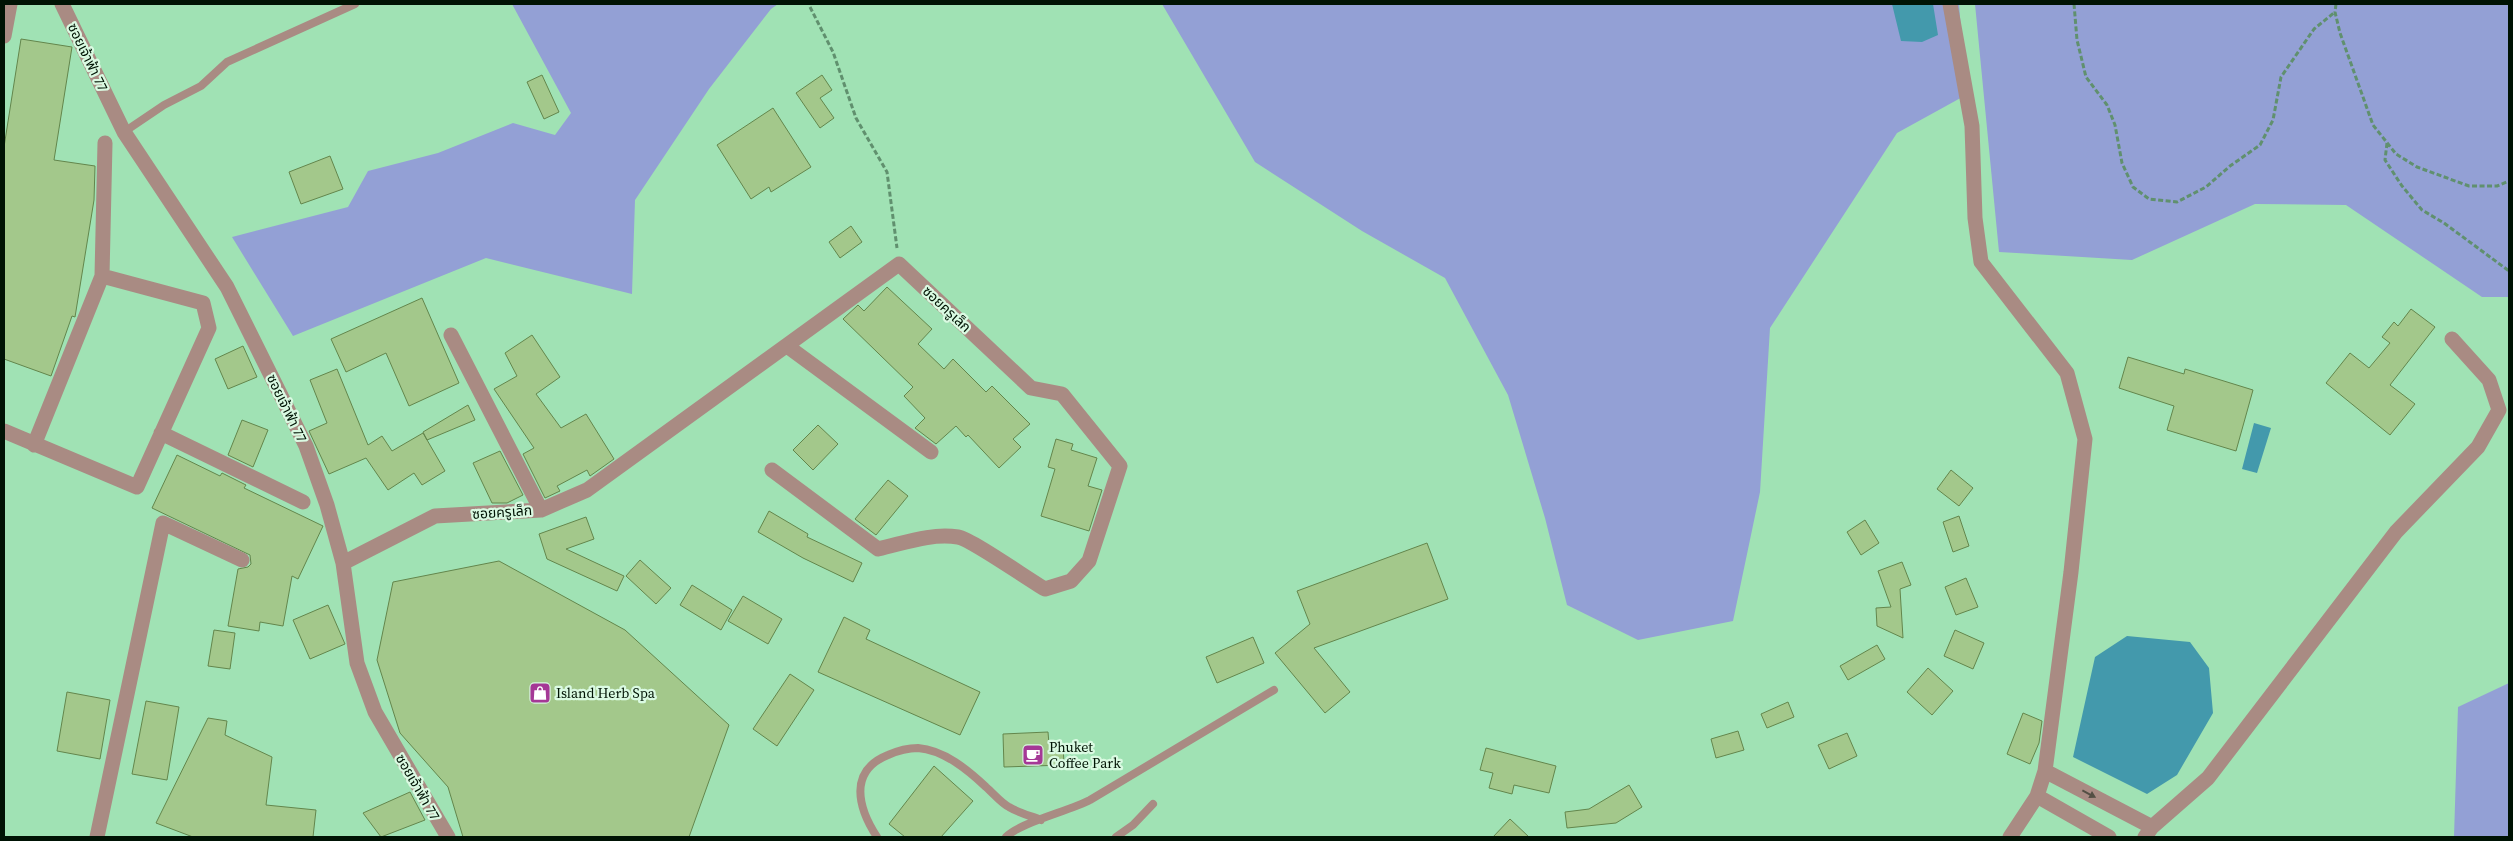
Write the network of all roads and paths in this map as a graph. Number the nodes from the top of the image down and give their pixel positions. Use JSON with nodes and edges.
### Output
{"nodes":[{"id":1,"x":10,"y":4,"type":"edge"},
{"id":2,"x":62,"y":4,"type":"edge"},
{"id":3,"x":355,"y":4,"type":"edge"},
{"id":4,"x":1950,"y":4,"type":"edge"},
{"id":5,"x":2074,"y":4,"type":"edge"},
{"id":6,"x":2336,"y":4,"type":"edge"},
{"id":7,"x":810,"y":7,"type":"dead end"},
{"id":8,"x":2334,"y":12,"type":"junction"},
{"id":9,"x":4,"y":36,"type":"edge"},
{"id":10,"x":124,"y":132,"type":"junction"},
{"id":11,"x":2387,"y":142,"type":"junction"},
{"id":12,"x":105,"y":143,"type":"dead end"},
{"id":13,"x":2509,"y":181,"type":"edge"},
{"id":14,"x":899,"y":264,"type":"junction"},
{"id":15,"x":2509,"y":271,"type":"edge"},
{"id":16,"x":102,"y":276,"type":"junction"},
{"id":17,"x":451,"y":335,"type":"dead end"},
{"id":18,"x":2452,"y":339,"type":"dead end"},
{"id":19,"x":787,"y":346,"type":"junction"},
{"id":20,"x":4,"y":431,"type":"edge"},
{"id":21,"x":161,"y":433,"type":"junction"},
{"id":22,"x":34,"y":445,"type":"junction"},
{"id":23,"x":931,"y":452,"type":"dead end"},
{"id":24,"x":772,"y":470,"type":"dead end"},
{"id":25,"x":304,"y":502,"type":"dead end"},
{"id":26,"x":541,"y":510,"type":"junction"},
{"id":27,"x":242,"y":560,"type":"dead end"},
{"id":28,"x":344,"y":563,"type":"junction"},
{"id":29,"x":1274,"y":690,"type":"dead end"},
{"id":30,"x":2045,"y":771,"type":"junction"},
{"id":31,"x":2037,"y":796,"type":"junction"},
{"id":32,"x":1153,"y":804,"type":"dead end"},
{"id":33,"x":1041,"y":820,"type":"junction"},
{"id":34,"x":2149,"y":832,"type":"edge"},
{"id":35,"x":98,"y":837,"type":"edge"},
{"id":36,"x":448,"y":837,"type":"edge"},
{"id":37,"x":877,"y":837,"type":"edge"},
{"id":38,"x":1006,"y":837,"type":"edge"},
{"id":39,"x":1116,"y":837,"type":"edge"},
{"id":40,"x":2010,"y":837,"type":"edge"},
{"id":41,"x":2109,"y":837,"type":"edge"}],
"edges":[{"from":1,"to":9,"type":"street"},
{"from":2,"to":10,"type":"street","name":"ซอยเจ้าฟ้า 77"},
{"from":3,"to":10,"type":"lane"},
{"from":4,"to":30,"type":"street"},
{"from":5,"to":8,"type":"path"},
{"from":6,"to":8,"type":"path"},
{"from":7,"to":14,"type":"path"},
{"from":8,"to":11,"type":"path"},
{"from":10,"to":28,"type":"street","name":"ซอยเจ้าฟ้า 77"},
{"from":11,"to":13,"type":"path"},
{"from":11,"to":15,"type":"path"},
{"from":12,"to":16,"type":"street"},
{"from":14,"to":19,"type":"street","name":"ซอยครูเล็ก"},
{"from":14,"to":24,"type":"street","name":"ซอยครูเล็ก"},
{"from":16,"to":21,"type":"street"},
{"from":16,"to":22,"type":"street"},
{"from":17,"to":26,"type":"street"},
{"from":18,"to":34,"type":"street"},
{"from":19,"to":23,"type":"street"},
{"from":19,"to":26,"type":"street","name":"ซอยครูเล็ก"},
{"from":20,"to":22,"type":"street"},
{"from":21,"to":22,"type":"street"},
{"from":21,"to":25,"type":"street"},
{"from":26,"to":28,"type":"street","name":"ซอยครูเล็ก"},
{"from":27,"to":35,"type":"street"},
{"from":28,"to":36,"type":"street","name":"ซอยเจ้าฟ้า 77"},
{"from":29,"to":33,"type":"lane"},
{"from":30,"to":31,"type":"street"},
{"from":30,"to":34,"type":"street","one_way":true},
{"from":31,"to":40,"type":"street"},
{"from":31,"to":41,"type":"street"},
{"from":32,"to":39,"type":"lane"},
{"from":33,"to":37,"type":"lane"},
{"from":33,"to":38,"type":"lane"}]}
